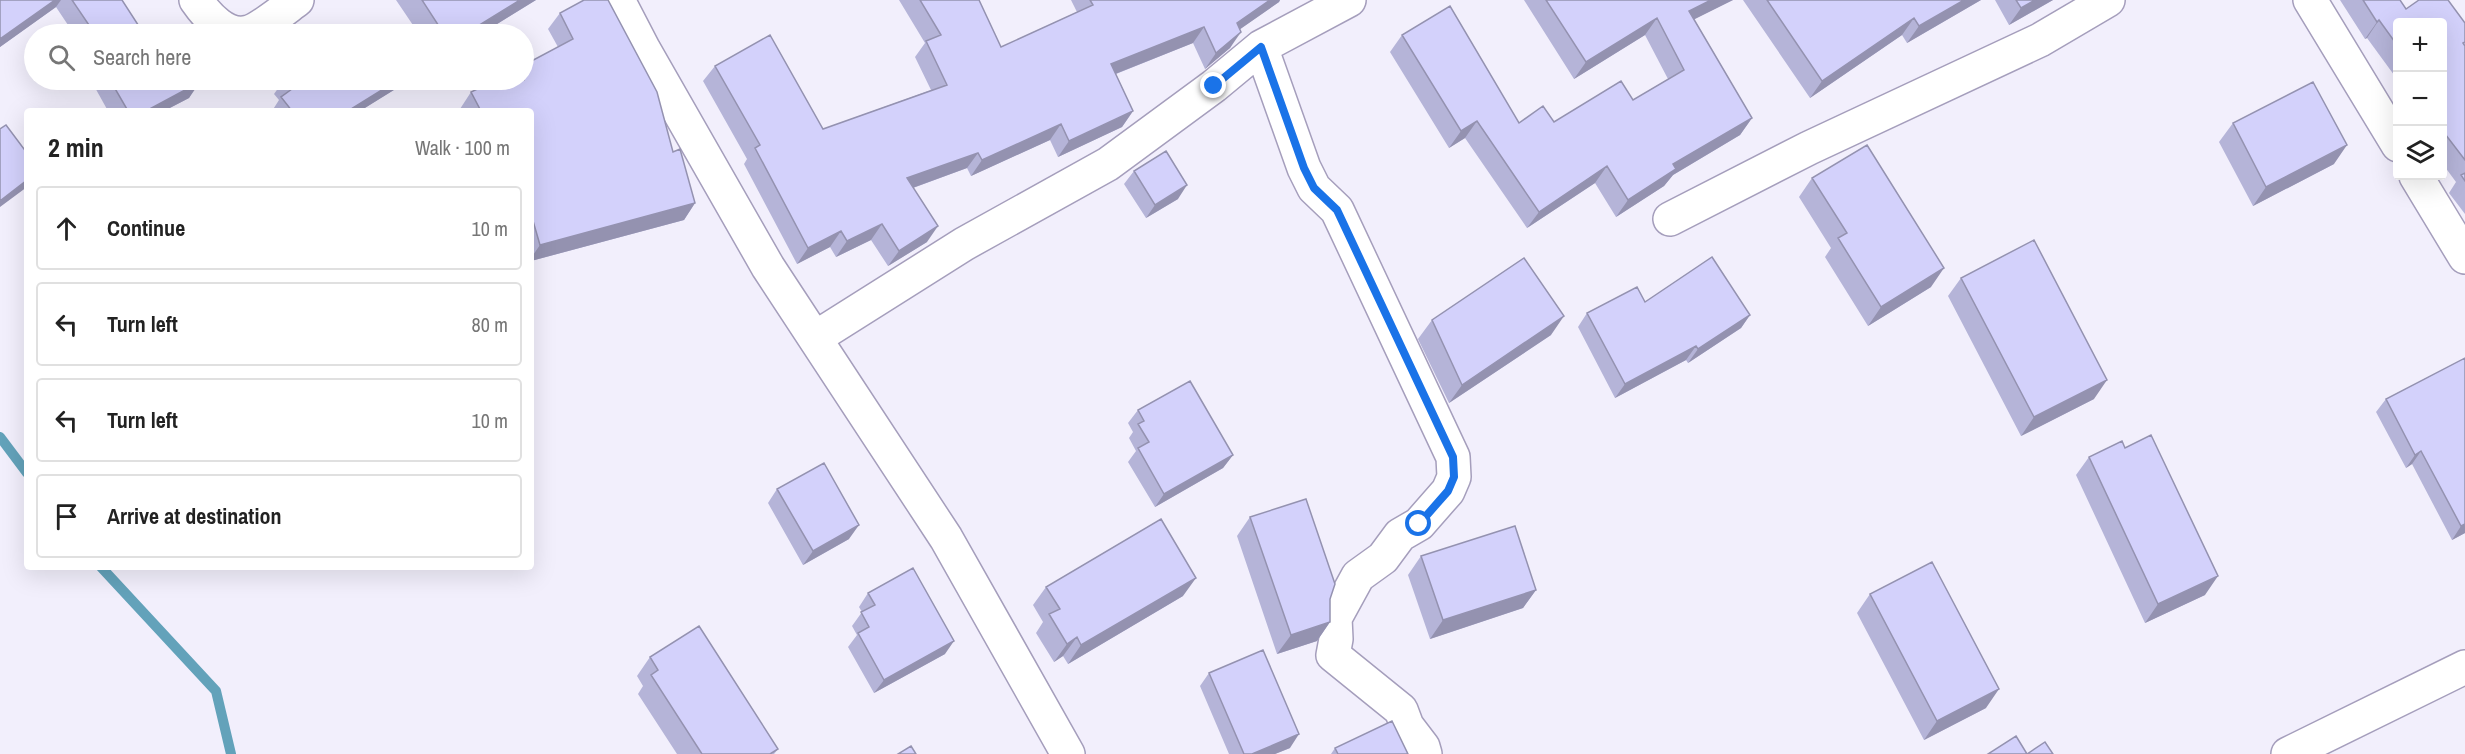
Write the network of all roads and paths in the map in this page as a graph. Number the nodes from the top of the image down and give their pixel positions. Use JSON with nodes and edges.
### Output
{"nodes":[{"id":1,"x":196,"y":0,"type":"edge"},
{"id":2,"x":297,"y":0,"type":"edge"},
{"id":3,"x":618,"y":0,"type":"edge"},
{"id":4,"x":1349,"y":0,"type":"edge"},
{"id":5,"x":2108,"y":0,"type":"edge"},
{"id":6,"x":2310,"y":0,"type":"edge"},
{"id":7,"x":217,"y":24,"type":"edge"},
{"id":8,"x":262,"y":24,"type":"edge"},
{"id":9,"x":1261,"y":47,"type":"junction"},
{"id":10,"x":2393,"y":138,"type":"edge"},
{"id":11,"x":2418,"y":180,"type":"edge"},
{"id":12,"x":1670,"y":219,"type":"dead end"},
{"id":13,"x":2465,"y":257,"type":"edge"},
{"id":14,"x":815,"y":338,"type":"junction"},
{"id":15,"x":2465,"y":667,"type":"edge"},
{"id":16,"x":1068,"y":754,"type":"edge"},
{"id":17,"x":1425,"y":754,"type":"edge"},
{"id":18,"x":2288,"y":754,"type":"edge"}],
"edges":[{"from":1,"to":7,"type":"street"},
{"from":2,"to":8,"type":"street"},
{"from":3,"to":14,"type":"street"},
{"from":4,"to":9,"type":"street"},
{"from":5,"to":12,"type":"street"},
{"from":6,"to":10,"type":"street"},
{"from":9,"to":14,"type":"street"},
{"from":9,"to":17,"type":"street"},
{"from":11,"to":13,"type":"street"},
{"from":14,"to":16,"type":"street"},
{"from":15,"to":18,"type":"street"}]}
